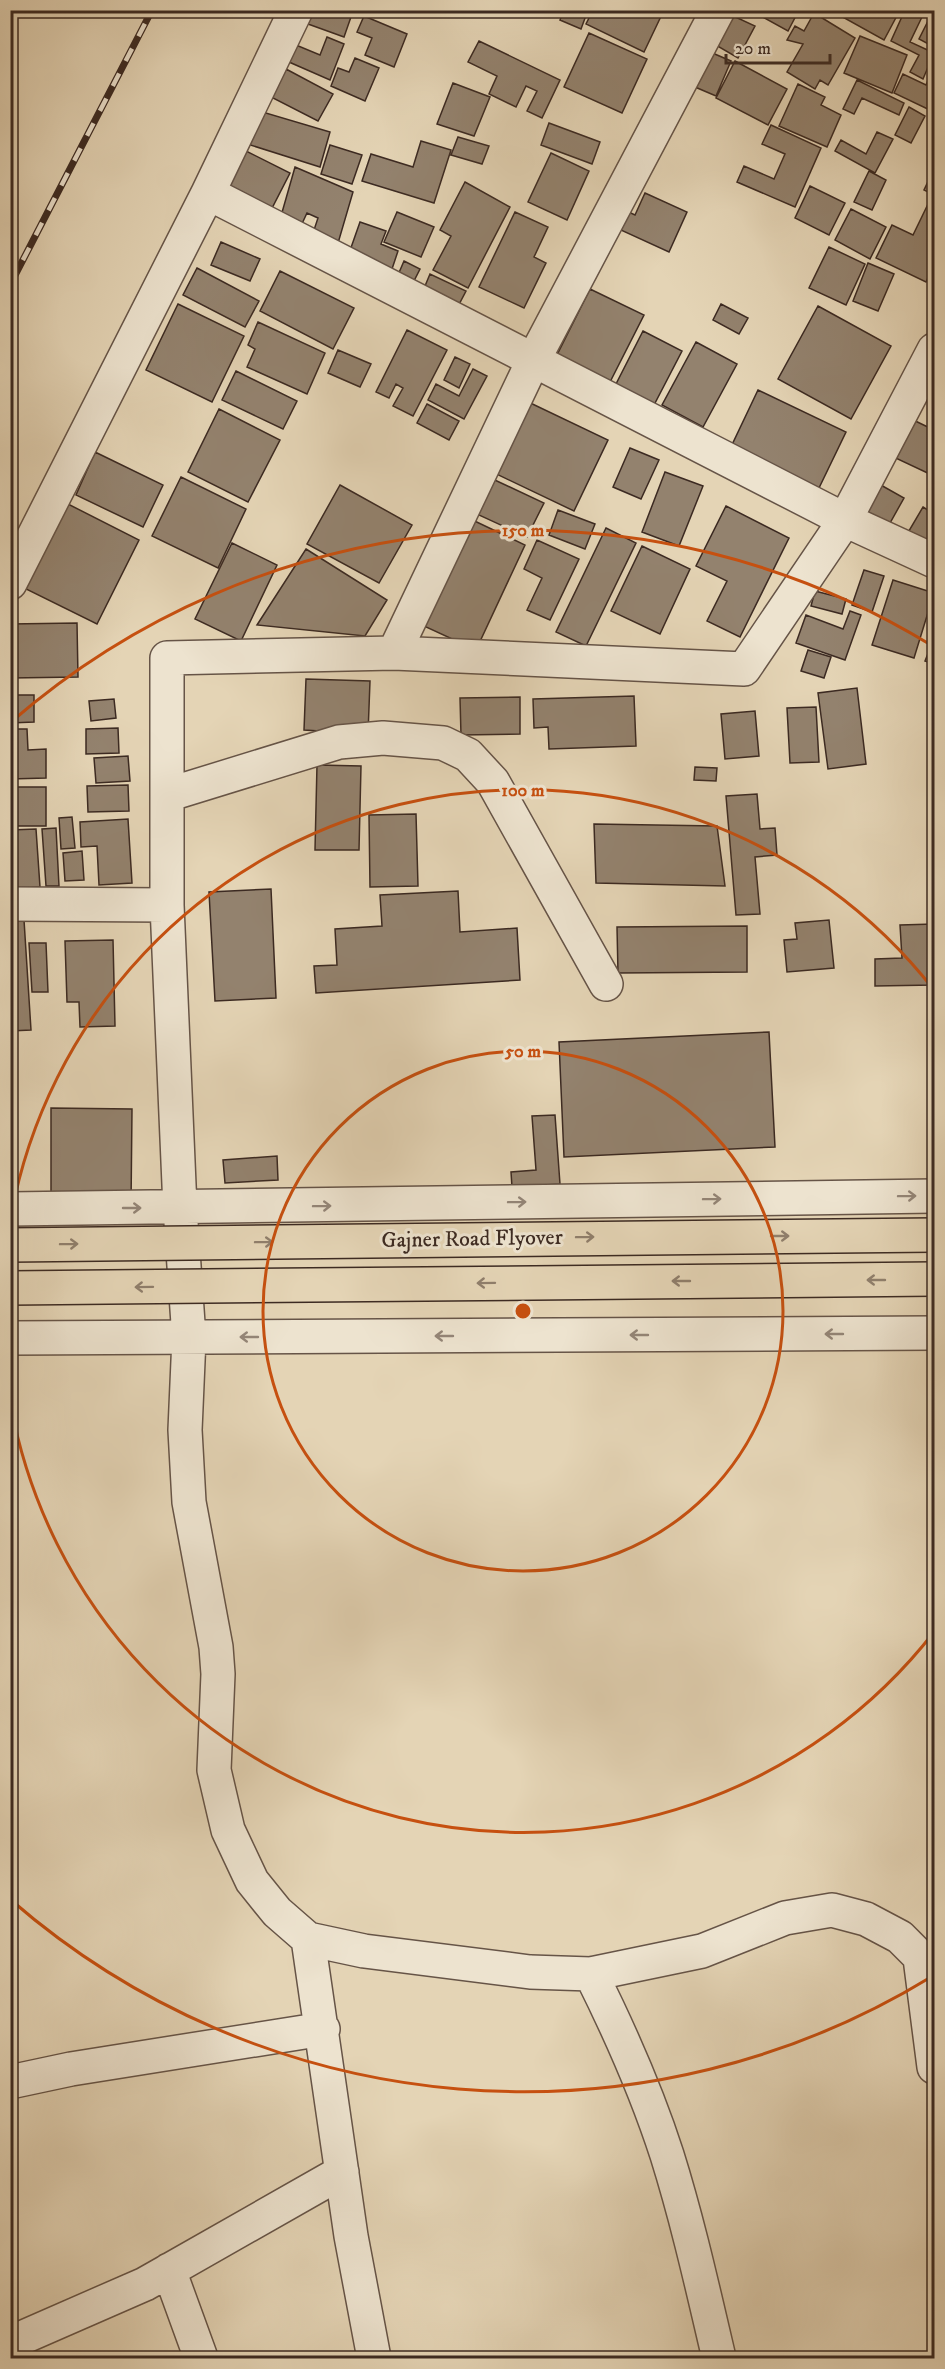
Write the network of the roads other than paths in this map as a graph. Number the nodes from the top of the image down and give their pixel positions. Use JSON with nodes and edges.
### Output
{"nodes":[{"id":1,"x":296,"y":10,"type":"edge"},
{"id":2,"x":718,"y":10,"type":"edge"},
{"id":3,"x":208,"y":193,"type":"junction"},
{"id":4,"x":934,"y":350,"type":"edge"},
{"id":5,"x":534,"y":359,"type":"junction"},
{"id":6,"x":846,"y":520,"type":"junction"},
{"id":7,"x":934,"y":561,"type":"edge"},
{"id":8,"x":10,"y":583,"type":"edge"},
{"id":9,"x":394,"y":653,"type":"junction"},
{"id":10,"x":167,"y":795,"type":"junction"},
{"id":11,"x":10,"y":904,"type":"edge"},
{"id":12,"x":167,"y":905,"type":"junction"},
{"id":13,"x":606,"y":984,"type":"dead end"},
{"id":14,"x":934,"y":1196,"type":"edge"},
{"id":15,"x":180,"y":1208,"type":"junction"},
{"id":16,"x":10,"y":1209,"type":"edge"},
{"id":17,"x":934,"y":1235,"type":"edge"},
{"id":18,"x":10,"y":1245,"type":"edge"},
{"id":19,"x":934,"y":1280,"type":"edge"},
{"id":20,"x":10,"y":1288,"type":"edge"},
{"id":21,"x":934,"y":1333,"type":"edge"},
{"id":22,"x":10,"y":1338,"type":"edge"},
{"id":23,"x":189,"y":1338,"type":"junction"},
{"id":24,"x":308,"y":1939,"type":"junction"},
{"id":25,"x":927,"y":1965,"type":"edge"},
{"id":26,"x":591,"y":1974,"type":"junction"},
{"id":27,"x":323,"y":2029,"type":"junction"},
{"id":28,"x":934,"y":2067,"type":"edge"},
{"id":29,"x":10,"y":2082,"type":"edge"},
{"id":30,"x":342,"y":2172,"type":"junction"},
{"id":31,"x":169,"y":2270,"type":"junction"},
{"id":32,"x":10,"y":2343,"type":"edge"},
{"id":33,"x":201,"y":2358,"type":"edge"},
{"id":34,"x":374,"y":2358,"type":"edge"},
{"id":35,"x":719,"y":2358,"type":"edge"}],
"edges":[{"from":1,"to":3,"type":"street"},
{"from":2,"to":5,"type":"street"},
{"from":3,"to":5,"type":"street"},
{"from":3,"to":8,"type":"street"},
{"from":4,"to":6,"type":"street"},
{"from":5,"to":6,"type":"street"},
{"from":5,"to":9,"type":"street"},
{"from":6,"to":7,"type":"street"},
{"from":6,"to":9,"type":"street"},
{"from":9,"to":10,"type":"street"},
{"from":10,"to":12,"type":"street"},
{"from":10,"to":13,"type":"street"},
{"from":11,"to":12,"type":"street"},
{"from":12,"to":15,"type":"street"},
{"from":15,"to":14,"type":"street","one_way":true},
{"from":16,"to":15,"type":"street","one_way":true},
{"from":15,"to":23,"type":"street"},
{"from":18,"to":17,"type":"main road","name":"Gajner Road Flyover","one_way":true,"bridge":true},
{"from":19,"to":20,"type":"main road","name":"Gajner Road Flyover","one_way":true,"bridge":true},
{"from":21,"to":23,"type":"street","one_way":true},
{"from":22,"to":23,"type":"street"},
{"from":23,"to":24,"type":"street"},
{"from":24,"to":26,"type":"street"},
{"from":24,"to":27,"type":"street"},
{"from":25,"to":26,"type":"street"},
{"from":25,"to":28,"type":"street"},
{"from":26,"to":35,"type":"street"},
{"from":27,"to":29,"type":"street"},
{"from":27,"to":30,"type":"street"},
{"from":30,"to":31,"type":"street"},
{"from":30,"to":34,"type":"street"},
{"from":31,"to":32,"type":"street"},
{"from":31,"to":33,"type":"street"}]}
